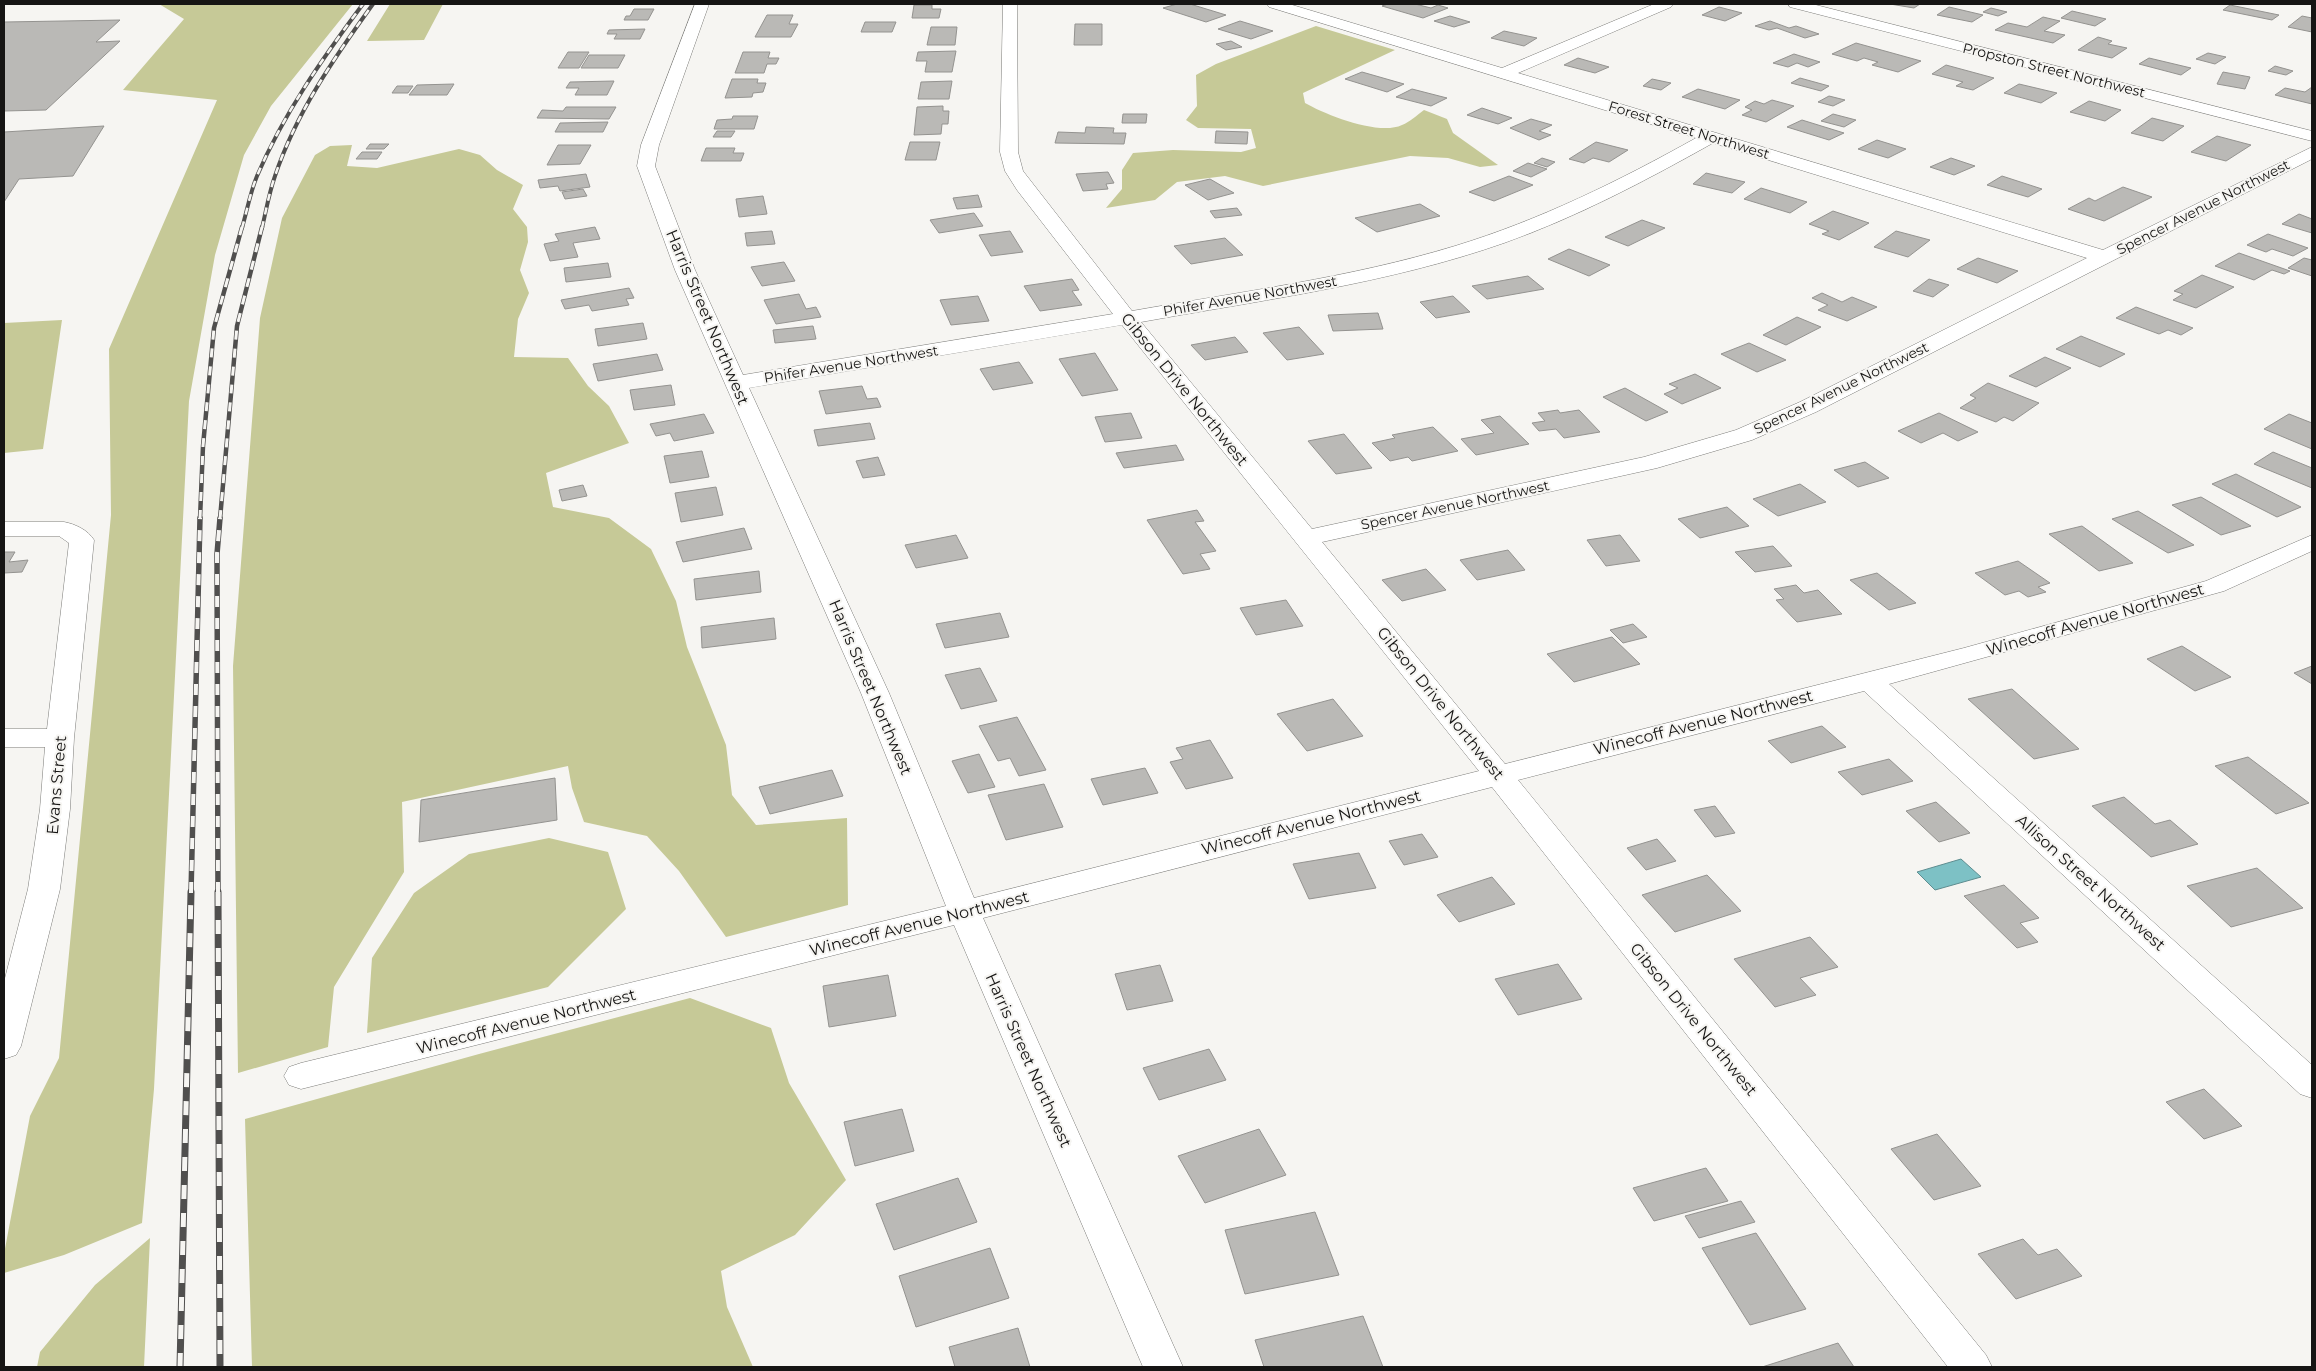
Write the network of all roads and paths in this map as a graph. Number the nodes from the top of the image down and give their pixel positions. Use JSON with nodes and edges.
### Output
{"nodes":[{"id":1,"x":702,"y":4,"type":"edge"},
{"id":2,"x":1010,"y":4,"type":"edge"},
{"id":3,"x":1274,"y":4,"type":"edge"},
{"id":4,"x":1666,"y":4,"type":"edge"},
{"id":5,"x":1795,"y":4,"type":"edge"},
{"id":6,"x":1504,"y":73,"type":"junction"},
{"id":7,"x":2312,"y":136,"type":"edge"},
{"id":8,"x":1711,"y":137,"type":"junction"},
{"id":9,"x":2312,"y":152,"type":"edge"},
{"id":10,"x":2104,"y":257,"type":"junction"},
{"id":11,"x":1127,"y":318,"type":"junction"},
{"id":12,"x":736,"y":383,"type":"junction"},
{"id":13,"x":4,"y":529,"type":"edge"},
{"id":14,"x":1306,"y":538,"type":"junction"},
{"id":15,"x":2312,"y":542,"type":"edge"},
{"id":16,"x":1868,"y":680,"type":"junction"},
{"id":17,"x":4,"y":738,"type":"edge"},
{"id":18,"x":60,"y":738,"type":"junction"},
{"id":19,"x":1498,"y":774,"type":"junction"},
{"id":20,"x":964,"y":912,"type":"junction"},
{"id":21,"x":4,"y":1046,"type":"edge"},
{"id":22,"x":301,"y":1076,"type":"dead end"},
{"id":23,"x":2312,"y":1085,"type":"edge"},
{"id":24,"x":1163,"y":1367,"type":"edge"},
{"id":25,"x":1972,"y":1367,"type":"edge"}],
"edges":[{"from":1,"to":12,"type":"street","name":"Harris Street Northwest"},
{"from":2,"to":11,"type":"street","name":"Gibson Drive Northwest"},
{"from":3,"to":6,"type":"street","name":"Forest Street Northwest"},
{"from":4,"to":6,"type":"street"},
{"from":5,"to":7,"type":"street","name":"Propston Street Northwest"},
{"from":6,"to":8,"type":"street","name":"Forest Street Northwest"},
{"from":8,"to":10,"type":"street","name":"Forest Street Northwest"},
{"from":8,"to":11,"type":"street","name":"Phifer Avenue Northwest"},
{"from":9,"to":10,"type":"street","name":"Spencer Avenue Northwest"},
{"from":10,"to":14,"type":"street","name":"Spencer Avenue Northwest"},
{"from":11,"to":12,"type":"street","name":"Phifer Avenue Northwest"},
{"from":11,"to":14,"type":"street","name":"Gibson Drive Northwest"},
{"from":12,"to":20,"type":"street","name":"Harris Street Northwest"},
{"from":13,"to":18,"type":"street","name":"Evans Street"},
{"from":14,"to":19,"type":"street","name":"Gibson Drive Northwest"},
{"from":15,"to":16,"type":"street","name":"Winecoff Avenue Northwest"},
{"from":16,"to":19,"type":"street","name":"Winecoff Avenue Northwest"},
{"from":16,"to":23,"type":"street","name":"Allison Street Northwest"},
{"from":17,"to":18,"type":"street"},
{"from":18,"to":21,"type":"street","name":"Evans Street"},
{"from":19,"to":20,"type":"street","name":"Winecoff Avenue Northwest"},
{"from":19,"to":25,"type":"street","name":"Gibson Drive Northwest"},
{"from":20,"to":22,"type":"street","name":"Winecoff Avenue Northwest"},
{"from":20,"to":24,"type":"street","name":"Harris Street Northwest"}]}
